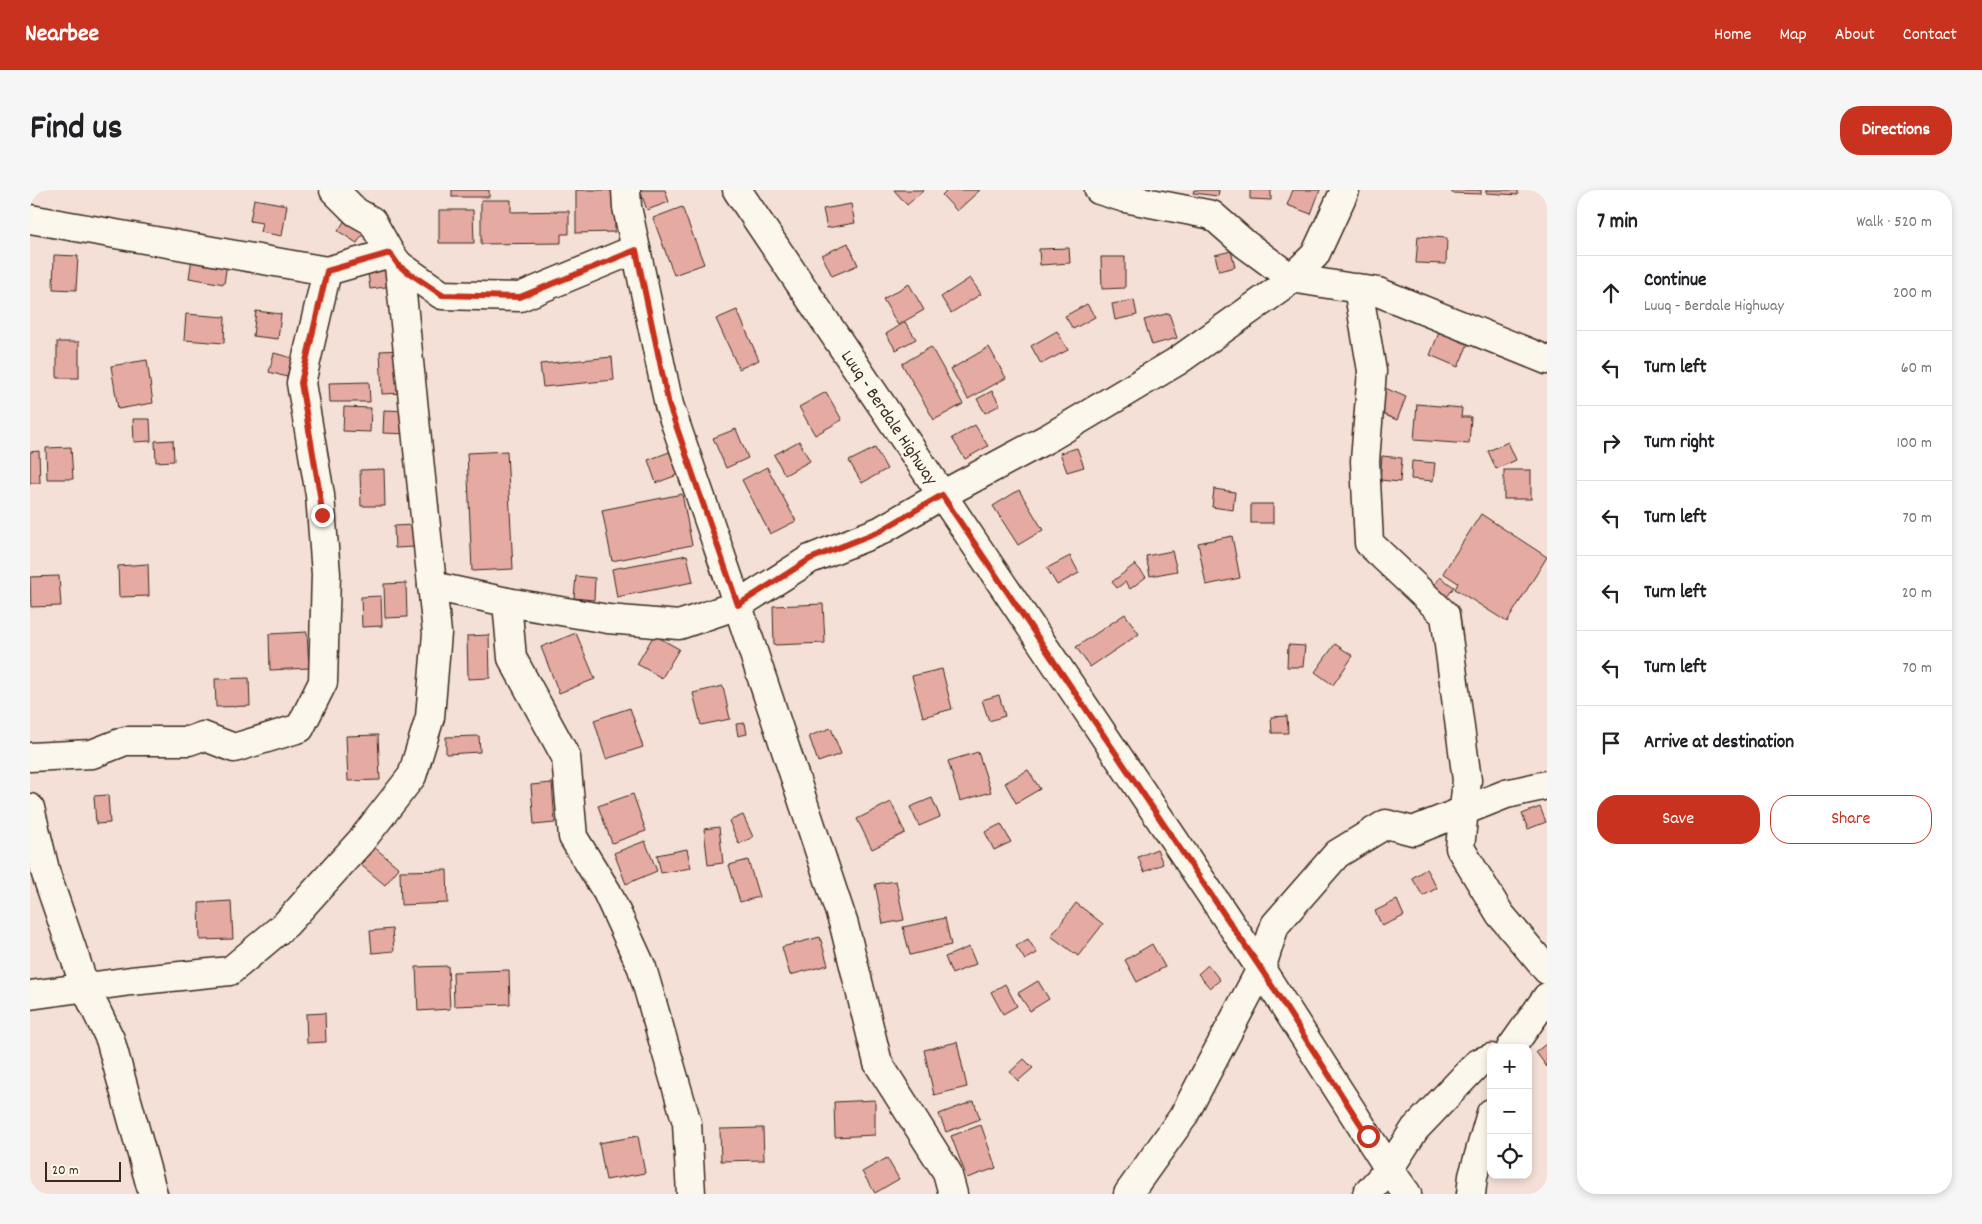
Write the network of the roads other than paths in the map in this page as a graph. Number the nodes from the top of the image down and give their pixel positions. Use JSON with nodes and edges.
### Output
{"nodes":[{"id":1,"x":334,"y":190,"type":"edge"},
{"id":2,"x":626,"y":190,"type":"edge"},
{"id":3,"x":737,"y":190,"type":"edge"},
{"id":4,"x":1099,"y":190,"type":"edge"},
{"id":5,"x":1345,"y":190,"type":"edge"},
{"id":6,"x":30,"y":220,"type":"edge"},
{"id":7,"x":636,"y":250,"type":"junction"},
{"id":8,"x":395,"y":259,"type":"junction"},
{"id":9,"x":327,"y":271,"type":"junction"},
{"id":10,"x":1291,"y":278,"type":"junction"},
{"id":11,"x":1358,"y":288,"type":"junction"},
{"id":12,"x":1547,"y":360,"type":"edge"},
{"id":13,"x":942,"y":495,"type":"junction"},
{"id":14,"x":432,"y":586,"type":"junction"},
{"id":15,"x":507,"y":602,"type":"junction"},
{"id":16,"x":738,"y":605,"type":"junction"},
{"id":17,"x":30,"y":757,"type":"edge"},
{"id":18,"x":1547,"y":785,"type":"edge"},
{"id":19,"x":30,"y":808,"type":"edge"},
{"id":20,"x":1463,"y":812,"type":"junction"},
{"id":21,"x":1261,"y":969,"type":"junction"},
{"id":22,"x":1547,"y":970,"type":"edge"},
{"id":23,"x":85,"y":987,"type":"junction"},
{"id":24,"x":30,"y":995,"type":"edge"},
{"id":25,"x":1547,"y":997,"type":"edge"},
{"id":26,"x":1514,"y":1044,"type":"edge"},
{"id":27,"x":1487,"y":1060,"type":"edge"},
{"id":28,"x":1487,"y":1127,"type":"edge"},
{"id":29,"x":1389,"y":1169,"type":"junction"},
{"id":30,"x":153,"y":1194,"type":"edge"},
{"id":31,"x":692,"y":1194,"type":"edge"},
{"id":32,"x":953,"y":1194,"type":"edge"},
{"id":33,"x":1128,"y":1194,"type":"edge"},
{"id":34,"x":1367,"y":1194,"type":"edge"},
{"id":35,"x":1407,"y":1194,"type":"edge"},
{"id":36,"x":1471,"y":1194,"type":"edge"}],
"edges":[{"from":1,"to":8,"type":"street"},
{"from":2,"to":7,"type":"street"},
{"from":3,"to":13,"type":"street","name":"Luuq - Berdale Highway"},
{"from":4,"to":10,"type":"street"},
{"from":5,"to":10,"type":"street"},
{"from":6,"to":9,"type":"street"},
{"from":7,"to":8,"type":"street"},
{"from":7,"to":16,"type":"street"},
{"from":8,"to":9,"type":"street"},
{"from":8,"to":14,"type":"street"},
{"from":9,"to":17,"type":"street"},
{"from":10,"to":11,"type":"street"},
{"from":10,"to":13,"type":"street"},
{"from":11,"to":12,"type":"street"},
{"from":11,"to":20,"type":"street"},
{"from":13,"to":16,"type":"street"},
{"from":13,"to":21,"type":"street","name":"Luuq - Berdale Highway"},
{"from":14,"to":15,"type":"street"},
{"from":14,"to":23,"type":"street"},
{"from":15,"to":16,"type":"street"},
{"from":15,"to":31,"type":"street"},
{"from":16,"to":32,"type":"street"},
{"from":18,"to":20,"type":"street"},
{"from":19,"to":23,"type":"street"},
{"from":20,"to":21,"type":"street"},
{"from":20,"to":22,"type":"street"},
{"from":21,"to":29,"type":"street","name":"Luuq - Berdale Highway"},
{"from":21,"to":33,"type":"street"},
{"from":23,"to":24,"type":"street"},
{"from":23,"to":30,"type":"street"},
{"from":25,"to":26,"type":"street"},
{"from":27,"to":29,"type":"street"},
{"from":28,"to":36,"type":"street"},
{"from":29,"to":34,"type":"street"},
{"from":29,"to":35,"type":"street","name":"Luuq - Berdale Highway"}]}
